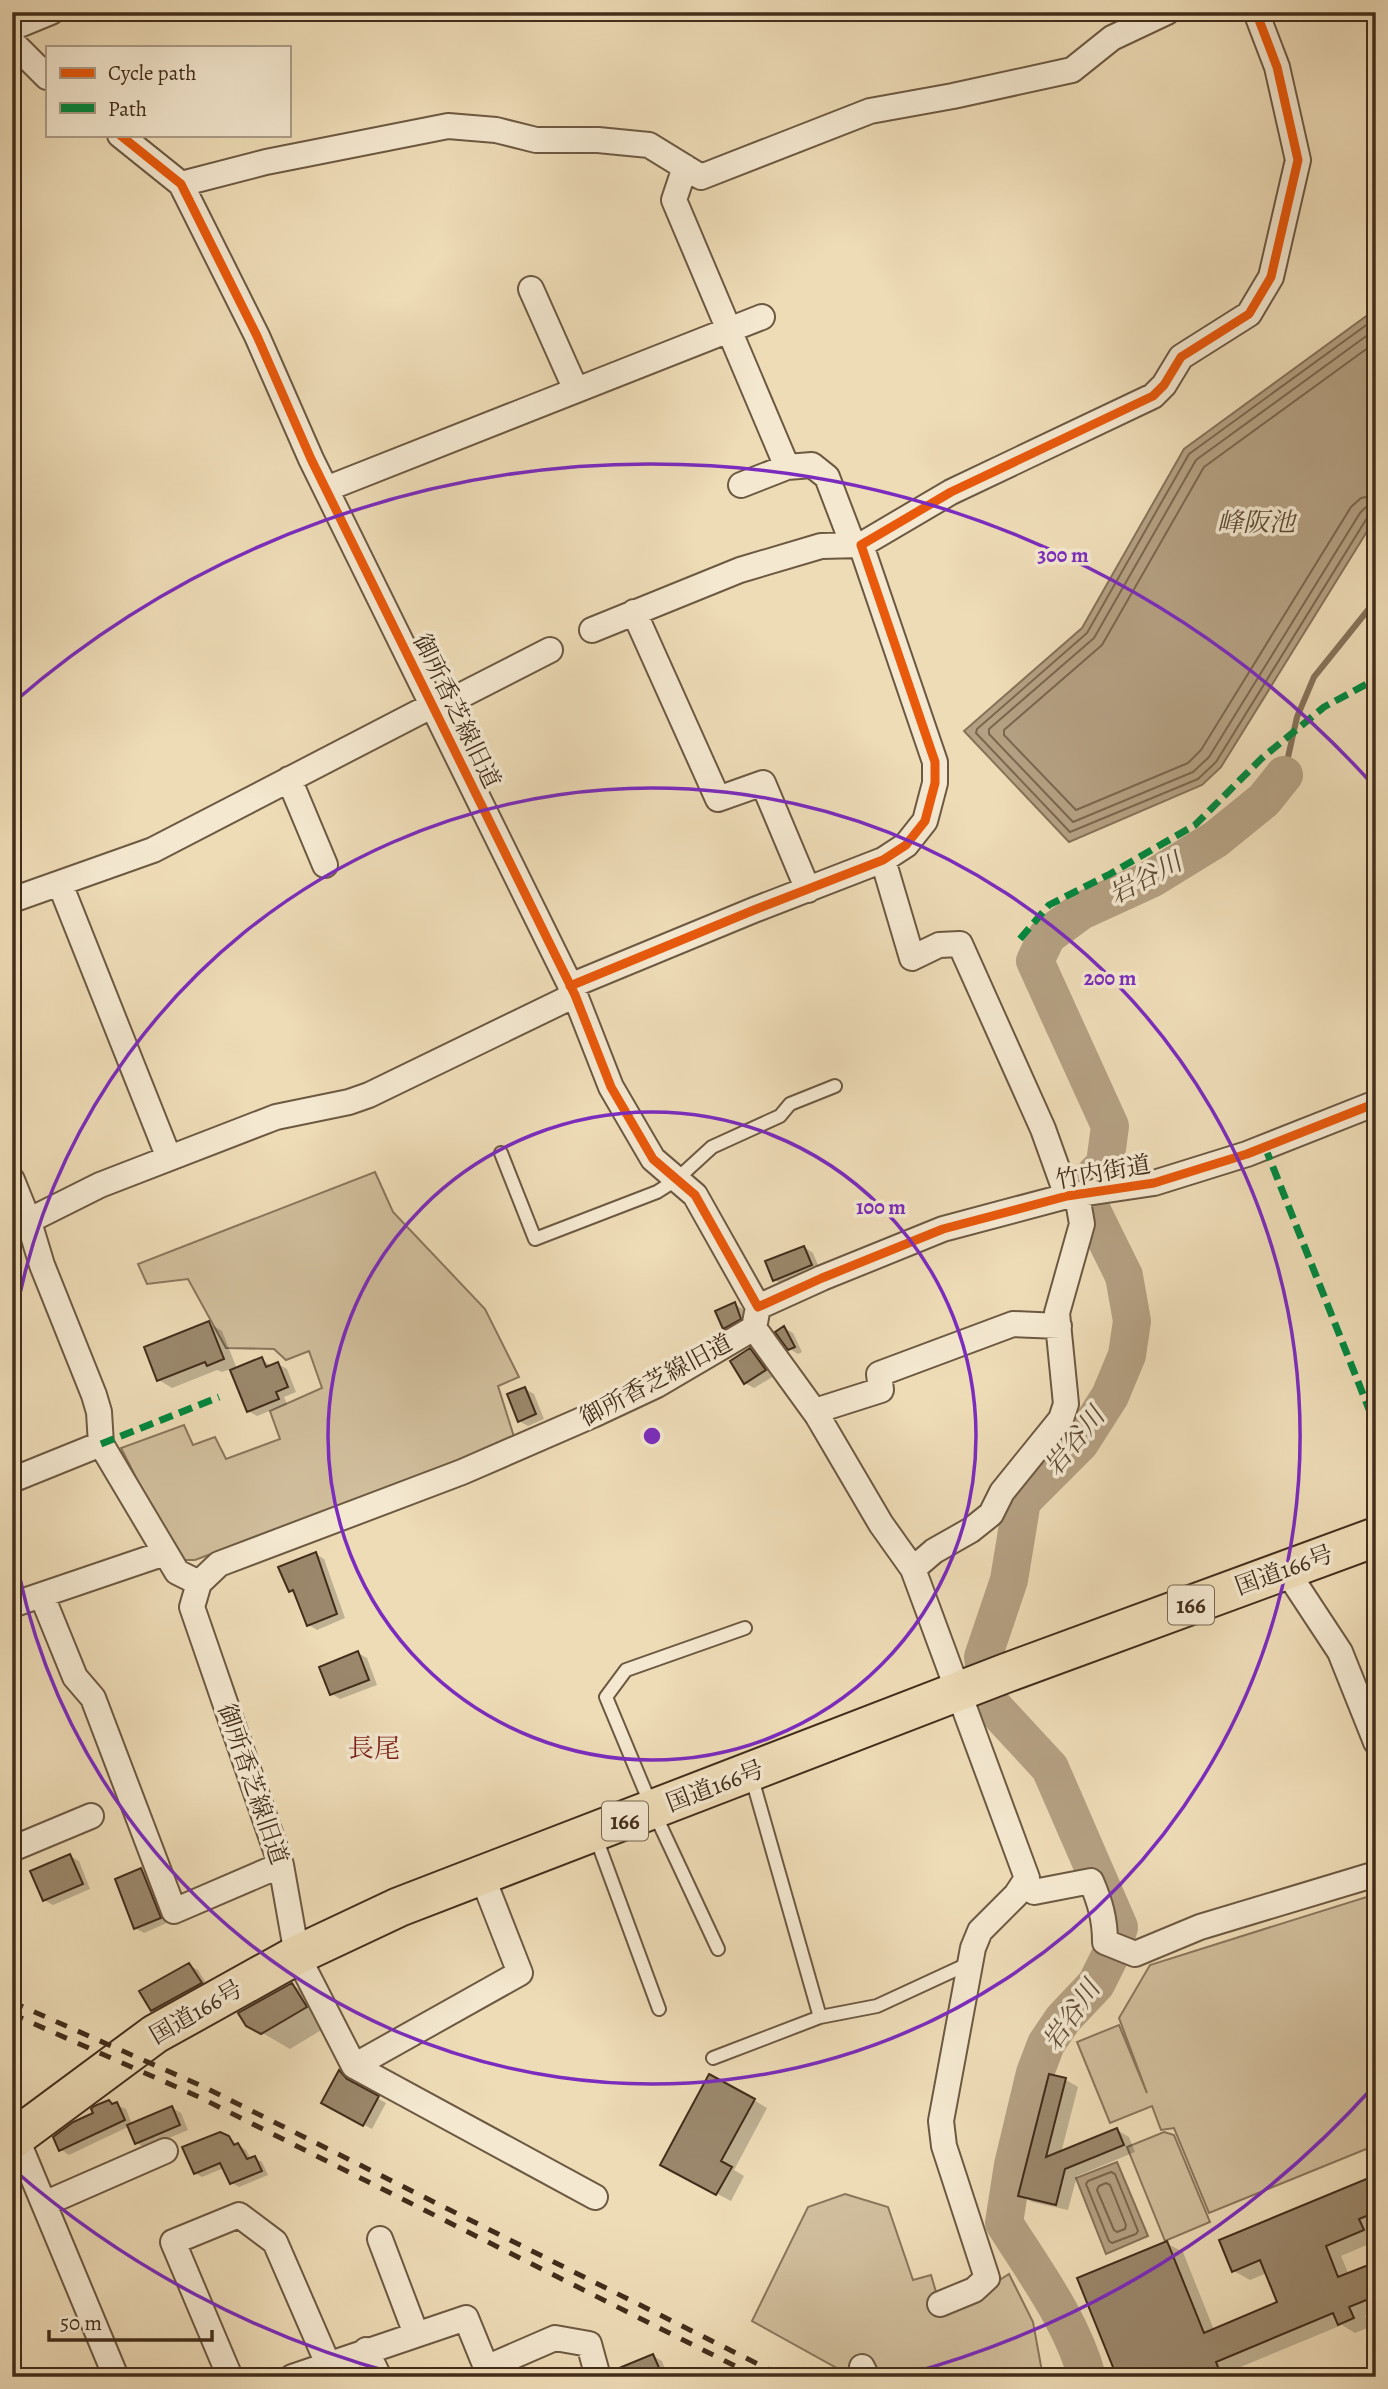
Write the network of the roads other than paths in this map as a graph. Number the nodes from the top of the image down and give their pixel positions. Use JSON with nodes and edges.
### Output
{"nodes":[{"id":1,"x":51,"y":12,"type":"edge"},
{"id":2,"x":1167,"y":12,"type":"edge"},
{"id":3,"x":1256,"y":12,"type":"edge"},
{"id":4,"x":12,"y":28,"type":"edge"},
{"id":5,"x":12,"y":42,"type":"edge"},
{"id":6,"x":46,"y":76,"type":"edge"},
{"id":7,"x":121,"y":136,"type":"edge"},
{"id":8,"x":685,"y":167,"type":"junction"},
{"id":9,"x":181,"y":184,"type":"junction"},
{"id":10,"x":531,"y":289,"type":"dead end"},
{"id":11,"x":762,"y":317,"type":"dead end"},
{"id":12,"x":729,"y":330,"type":"junction"},
{"id":13,"x":576,"y":390,"type":"junction"},
{"id":14,"x":787,"y":467,"type":"junction"},
{"id":15,"x":741,"y":485,"type":"dead end"},
{"id":16,"x":326,"y":489,"type":"junction"},
{"id":17,"x":857,"y":545,"type":"junction"},
{"id":18,"x":634,"y":612,"type":"junction"},
{"id":19,"x":592,"y":629,"type":"dead end"},
{"id":20,"x":550,"y":650,"type":"dead end"},
{"id":21,"x":435,"y":710,"type":"junction"},
{"id":22,"x":289,"y":779,"type":"junction"},
{"id":23,"x":883,"y":860,"type":"junction"},
{"id":24,"x":326,"y":865,"type":"dead end"},
{"id":25,"x":60,"y":884,"type":"junction"},
{"id":26,"x":808,"y":890,"type":"junction"},
{"id":27,"x":12,"y":900,"type":"edge"},
{"id":28,"x":573,"y":991,"type":"junction"},
{"id":29,"x":835,"y":1086,"type":"dead end"},
{"id":30,"x":1376,"y":1103,"type":"edge"},
{"id":31,"x":501,"y":1153,"type":"dead end"},
{"id":32,"x":169,"y":1158,"type":"junction"},
{"id":33,"x":12,"y":1180,"type":"edge"},
{"id":34,"x":677,"y":1180,"type":"junction"},
{"id":35,"x":1080,"y":1194,"type":"junction"},
{"id":36,"x":21,"y":1226,"type":"edge"},
{"id":37,"x":756,"y":1318,"type":"junction"},
{"id":38,"x":1059,"y":1326,"type":"junction"},
{"id":39,"x":814,"y":1412,"type":"junction"},
{"id":40,"x":101,"y":1444,"type":"junction"},
{"id":41,"x":12,"y":1480,"type":"edge"},
{"id":42,"x":1376,"y":1537,"type":"edge"},
{"id":43,"x":165,"y":1553,"type":"junction"},
{"id":44,"x":913,"y":1569,"type":"junction"},
{"id":45,"x":1286,"y":1570,"type":"junction"},
{"id":46,"x":199,"y":1583,"type":"junction"},
{"id":47,"x":42,"y":1596,"type":"junction"},
{"id":48,"x":12,"y":1605,"type":"edge"},
{"id":49,"x":745,"y":1628,"type":"dead end"},
{"id":50,"x":956,"y":1692,"type":"junction"},
{"id":51,"x":1376,"y":1742,"type":"edge"},
{"id":52,"x":751,"y":1773,"type":"junction"},
{"id":53,"x":653,"y":1810,"type":"junction"},
{"id":54,"x":91,"y":1815,"type":"dead end"},
{"id":55,"x":594,"y":1833,"type":"junction"},
{"id":56,"x":12,"y":1849,"type":"edge"},
{"id":57,"x":281,"y":1865,"type":"junction"},
{"id":58,"x":1376,"y":1874,"type":"edge"},
{"id":59,"x":482,"y":1875,"type":"junction"},
{"id":60,"x":1023,"y":1884,"type":"junction"},
{"id":61,"x":718,"y":1949,"type":"dead end"},
{"id":62,"x":297,"y":1955,"type":"junction"},
{"id":63,"x":970,"y":1963,"type":"junction"},
{"id":64,"x":659,"y":2008,"type":"dead end"},
{"id":65,"x":820,"y":2017,"type":"junction"},
{"id":66,"x":713,"y":2058,"type":"dead end"},
{"id":67,"x":354,"y":2066,"type":"junction"},
{"id":68,"x":14,"y":2139,"type":"edge"},
{"id":69,"x":165,"y":2151,"type":"dead end"},
{"id":70,"x":595,"y":2197,"type":"dead end"},
{"id":71,"x":44,"y":2204,"type":"junction"},
{"id":72,"x":380,"y":2239,"type":"dead end"},
{"id":73,"x":940,"y":2304,"type":"dead end"},
{"id":74,"x":416,"y":2334,"type":"junction"},
{"id":75,"x":366,"y":2350,"type":"junction"},
{"id":76,"x":326,"y":2369,"type":"edge"},
{"id":77,"x":488,"y":2372,"type":"edge"},
{"id":78,"x":116,"y":2377,"type":"edge"},
{"id":79,"x":230,"y":2377,"type":"edge"},
{"id":80,"x":292,"y":2377,"type":"edge"},
{"id":81,"x":379,"y":2377,"type":"edge"},
{"id":82,"x":598,"y":2377,"type":"edge"}],
"edges":[{"from":1,"to":4,"type":"street"},
{"from":2,"to":8,"type":"street"},
{"from":3,"to":17,"type":"street"},
{"from":5,"to":6,"type":"street"},
{"from":7,"to":9,"type":"street","name":"御所香芝線旧道"},
{"from":8,"to":9,"type":"street"},
{"from":8,"to":12,"type":"street"},
{"from":9,"to":16,"type":"street","name":"御所香芝線旧道"},
{"from":10,"to":13,"type":"street"},
{"from":11,"to":12,"type":"street"},
{"from":12,"to":13,"type":"street"},
{"from":12,"to":14,"type":"street"},
{"from":13,"to":16,"type":"street"},
{"from":14,"to":15,"type":"street"},
{"from":14,"to":17,"type":"street"},
{"from":16,"to":21,"type":"street","name":"御所香芝線旧道"},
{"from":17,"to":18,"type":"street"},
{"from":17,"to":23,"type":"street"},
{"from":18,"to":19,"type":"street"},
{"from":18,"to":26,"type":"street"},
{"from":20,"to":21,"type":"street"},
{"from":21,"to":22,"type":"street"},
{"from":21,"to":28,"type":"street","name":"御所香芝線旧道"},
{"from":22,"to":24,"type":"street"},
{"from":22,"to":25,"type":"street"},
{"from":23,"to":26,"type":"street"},
{"from":23,"to":35,"type":"street"},
{"from":25,"to":27,"type":"street"},
{"from":25,"to":32,"type":"street"},
{"from":26,"to":28,"type":"street"},
{"from":28,"to":32,"type":"street"},
{"from":28,"to":34,"type":"street","name":"御所香芝線旧道"},
{"from":29,"to":34,"type":"lane"},
{"from":30,"to":35,"type":"street","name":"竹内街道"},
{"from":31,"to":34,"type":"lane"},
{"from":32,"to":36,"type":"street"},
{"from":33,"to":36,"type":"street"},
{"from":34,"to":37,"type":"street","name":"御所香芝線旧道"},
{"from":35,"to":37,"type":"street","name":"竹内街道"},
{"from":35,"to":38,"type":"street"},
{"from":36,"to":40,"type":"street"},
{"from":37,"to":39,"type":"street"},
{"from":37,"to":46,"type":"street","name":"御所香芝線旧道"},
{"from":38,"to":39,"type":"street"},
{"from":38,"to":44,"type":"street"},
{"from":39,"to":44,"type":"street"},
{"from":40,"to":41,"type":"street"},
{"from":40,"to":43,"type":"street"},
{"from":42,"to":45,"type":"highway","name":"国道166号","number":"166"},
{"from":43,"to":46,"type":"street"},
{"from":43,"to":47,"type":"street"},
{"from":44,"to":50,"type":"street"},
{"from":45,"to":50,"type":"highway","name":"国道166号","number":"166"},
{"from":45,"to":51,"type":"street"},
{"from":46,"to":57,"type":"street","name":"御所香芝線旧道"},
{"from":47,"to":48,"type":"street"},
{"from":47,"to":57,"type":"street"},
{"from":49,"to":53,"type":"lane"},
{"from":50,"to":52,"type":"highway","name":"国道166号","number":"166"},
{"from":50,"to":60,"type":"street"},
{"from":52,"to":53,"type":"highway","name":"国道166号","number":"166"},
{"from":52,"to":65,"type":"lane"},
{"from":53,"to":55,"type":"highway","name":"国道166号","number":"166"},
{"from":53,"to":61,"type":"lane"},
{"from":54,"to":56,"type":"street"},
{"from":55,"to":59,"type":"highway","name":"国道166号","number":"166"},
{"from":55,"to":64,"type":"lane"},
{"from":57,"to":62,"type":"street","name":"御所香芝線旧道"},
{"from":58,"to":60,"type":"street"},
{"from":59,"to":62,"type":"highway","name":"国道166号","number":"166"},
{"from":59,"to":67,"type":"street"},
{"from":60,"to":63,"type":"street"},
{"from":62,"to":67,"type":"street","name":"御所香芝線旧道"},
{"from":62,"to":68,"type":"highway","name":"国道166号","number":"166"},
{"from":63,"to":65,"type":"lane"},
{"from":63,"to":73,"type":"street"},
{"from":65,"to":66,"type":"lane"},
{"from":67,"to":70,"type":"street"},
{"from":68,"to":71,"type":"street"},
{"from":69,"to":71,"type":"street"},
{"from":71,"to":78,"type":"street"},
{"from":72,"to":74,"type":"street"},
{"from":74,"to":75,"type":"street"},
{"from":74,"to":77,"type":"street"},
{"from":75,"to":76,"type":"street"},
{"from":75,"to":81,"type":"street"},
{"from":76,"to":79,"type":"street"},
{"from":76,"to":80,"type":"street"},
{"from":77,"to":82,"type":"street"}]}
